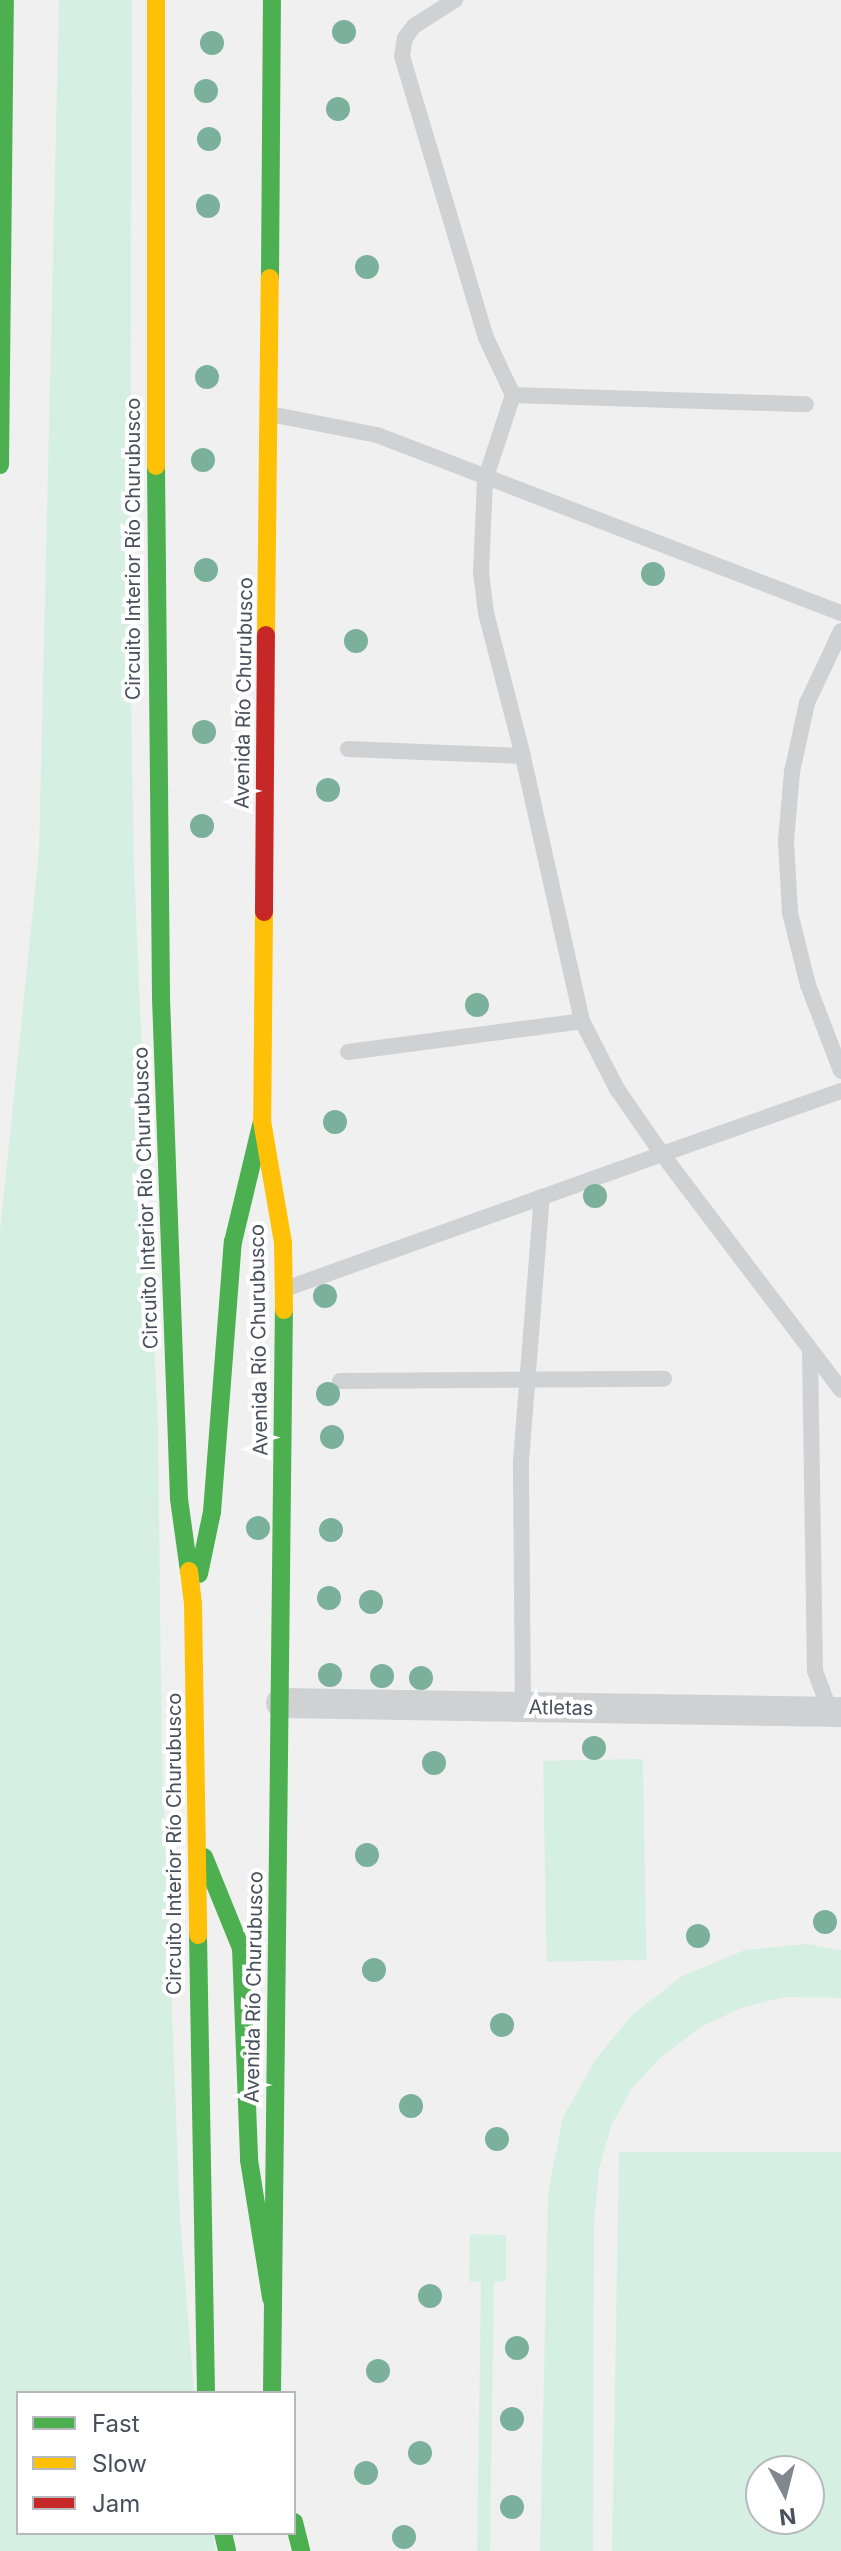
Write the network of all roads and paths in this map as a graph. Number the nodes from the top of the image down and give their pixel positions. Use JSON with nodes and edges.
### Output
{"nodes":[{"id":1,"x":5,"y":0,"type":"edge"},
{"id":2,"x":156,"y":0,"type":"edge"},
{"id":3,"x":272,"y":0,"type":"edge"},
{"id":4,"x":455,"y":0,"type":"edge"},
{"id":5,"x":513,"y":395,"type":"junction"},
{"id":6,"x":806,"y":404,"type":"dead end"},
{"id":7,"x":269,"y":414,"type":"junction"},
{"id":8,"x":0,"y":465,"type":"edge"},
{"id":9,"x":485,"y":480,"type":"junction"},
{"id":10,"x":841,"y":613,"type":"edge"},
{"id":11,"x":841,"y":631,"type":"edge"},
{"id":12,"x":348,"y":749,"type":"dead end"},
{"id":13,"x":523,"y":756,"type":"junction"},
{"id":14,"x":582,"y":1021,"type":"junction"},
{"id":15,"x":348,"y":1052,"type":"dead end"},
{"id":16,"x":841,"y":1071,"type":"edge"},
{"id":17,"x":841,"y":1091,"type":"edge"},
{"id":18,"x":262,"y":1121,"type":"junction"},
{"id":19,"x":662,"y":1154,"type":"junction"},
{"id":20,"x":542,"y":1197,"type":"junction"},
{"id":21,"x":284,"y":1289,"type":"junction"},
{"id":22,"x":810,"y":1352,"type":"junction"},
{"id":23,"x":526,"y":1378,"type":"junction"},
{"id":24,"x":664,"y":1379,"type":"dead end"},
{"id":25,"x":340,"y":1381,"type":"dead end"},
{"id":26,"x":841,"y":1390,"type":"edge"},
{"id":27,"x":193,"y":1604,"type":"junction"},
{"id":28,"x":281,"y":1703,"type":"junction"},
{"id":29,"x":523,"y":1707,"type":"junction"},
{"id":30,"x":835,"y":1712,"type":"edge"},
{"id":31,"x":198,"y":1842,"type":"junction"},
{"id":32,"x":271,"y":2298,"type":"junction"},
{"id":33,"x":206,"y":2391,"type":"edge"},
{"id":34,"x":272,"y":2391,"type":"edge"},
{"id":35,"x":296,"y":2530,"type":"edge"},
{"id":36,"x":301,"y":2551,"type":"edge"}],
"edges":[{"from":1,"to":8,"type":"main road"},
{"from":2,"to":27,"type":"main road","name":"Circuito Interior Río Churubusco"},
{"from":3,"to":7,"type":"main road","name":"Avenida Río Churubusco"},
{"from":4,"to":5,"type":"lane"},
{"from":5,"to":6,"type":"lane"},
{"from":5,"to":9,"type":"lane"},
{"from":7,"to":9,"type":"lane"},
{"from":7,"to":18,"type":"main road","name":"Avenida Río Churubusco"},
{"from":9,"to":10,"type":"lane"},
{"from":9,"to":13,"type":"lane"},
{"from":11,"to":16,"type":"lane"},
{"from":12,"to":13,"type":"lane"},
{"from":13,"to":14,"type":"lane"},
{"from":14,"to":15,"type":"lane"},
{"from":14,"to":19,"type":"lane"},
{"from":17,"to":19,"type":"lane"},
{"from":18,"to":21,"type":"main road","name":"Avenida Río Churubusco"},
{"from":18,"to":27,"type":"main road"},
{"from":19,"to":20,"type":"lane"},
{"from":19,"to":22,"type":"lane"},
{"from":20,"to":21,"type":"lane"},
{"from":20,"to":23,"type":"lane"},
{"from":21,"to":28,"type":"main road","name":"Avenida Río Churubusco"},
{"from":22,"to":26,"type":"lane"},
{"from":22,"to":30,"type":"lane"},
{"from":23,"to":24,"type":"lane"},
{"from":23,"to":25,"type":"lane"},
{"from":23,"to":29,"type":"lane"},
{"from":27,"to":31,"type":"main road","name":"Circuito Interior Río Churubusco"},
{"from":28,"to":29,"type":"street","name":"Atletas"},
{"from":28,"to":32,"type":"main road","name":"Avenida Río Churubusco"},
{"from":29,"to":30,"type":"street","name":"Atletas"},
{"from":31,"to":32,"type":"main road"},
{"from":31,"to":33,"type":"main road","name":"Circuito Interior Río Churubusco"},
{"from":32,"to":34,"type":"main road","name":"Avenida Río Churubusco"},
{"from":35,"to":36,"type":"main road"}]}
